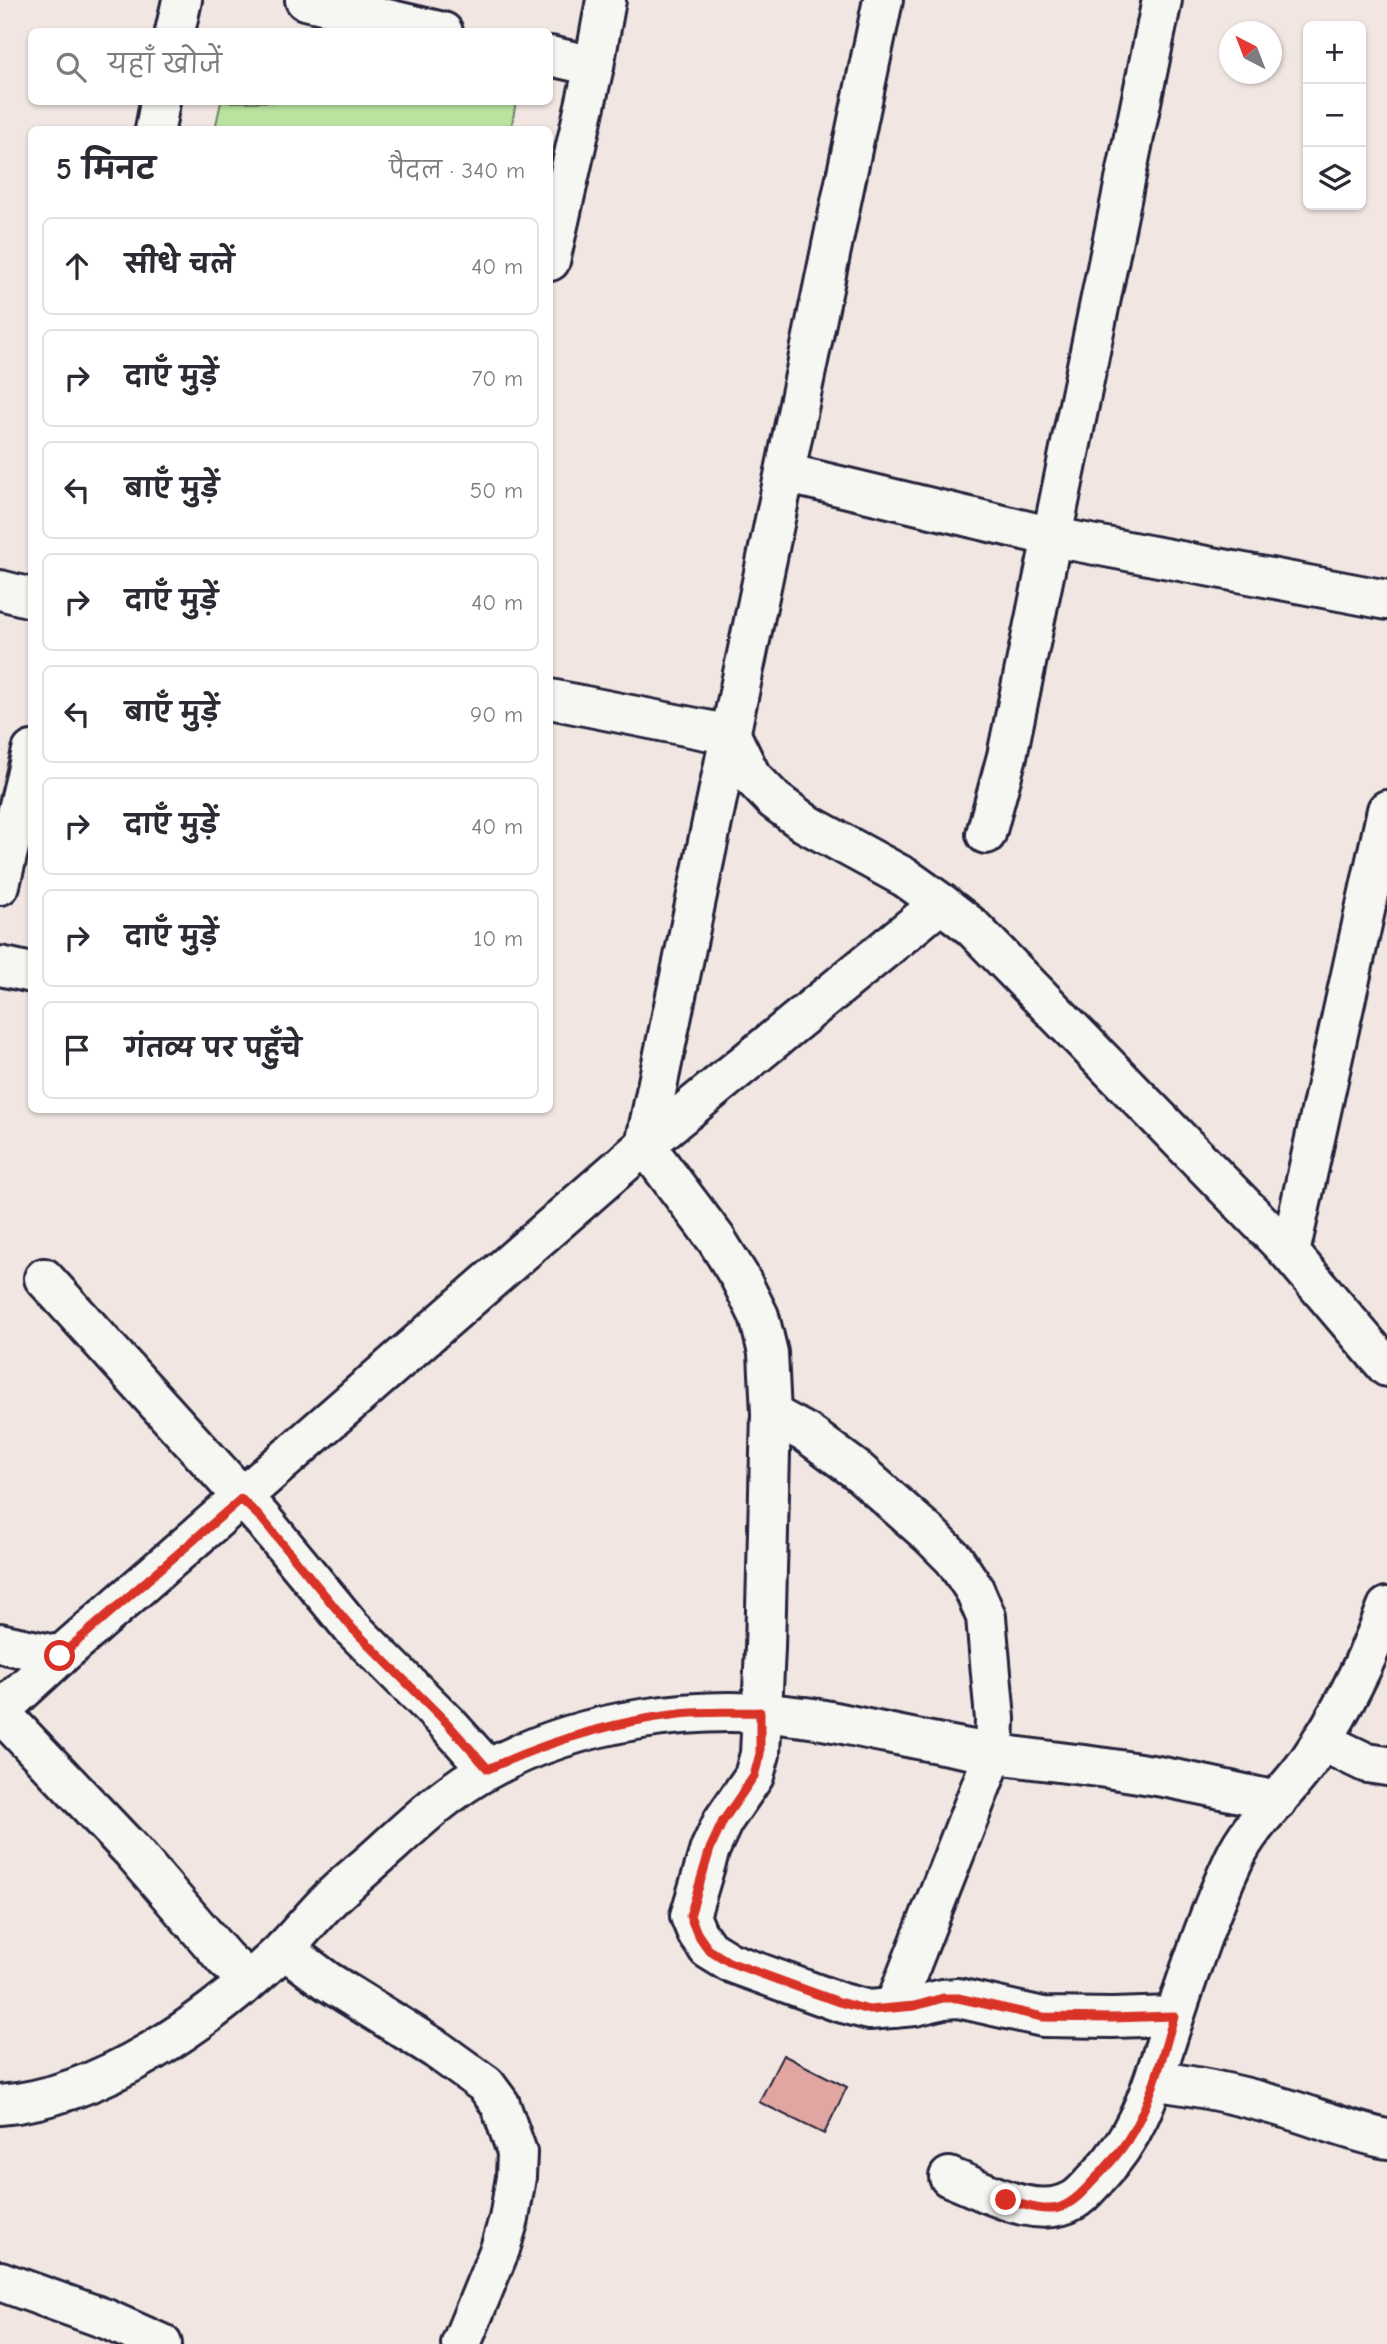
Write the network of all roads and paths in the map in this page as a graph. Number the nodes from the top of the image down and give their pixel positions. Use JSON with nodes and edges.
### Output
{"nodes":[{"id":1,"x":182,"y":0,"type":"edge"},
{"id":2,"x":305,"y":0,"type":"edge"},
{"id":3,"x":606,"y":0,"type":"edge"},
{"id":4,"x":883,"y":0,"type":"edge"},
{"id":5,"x":1163,"y":0,"type":"edge"},
{"id":6,"x":176,"y":28,"type":"edge"},
{"id":7,"x":426,"y":28,"type":"edge"},
{"id":8,"x":553,"y":57,"type":"edge"},
{"id":9,"x":594,"y":66,"type":"junction"},
{"id":10,"x":159,"y":105,"type":"edge"},
{"id":11,"x":156,"y":126,"type":"edge"},
{"id":12,"x":553,"y":248,"type":"edge"},
{"id":13,"x":785,"y":473,"type":"junction"},
{"id":14,"x":1053,"y":537,"type":"junction"},
{"id":15,"x":0,"y":590,"type":"edge"},
{"id":16,"x":28,"y":597,"type":"edge"},
{"id":17,"x":1387,"y":600,"type":"edge"},
{"id":18,"x":553,"y":700,"type":"edge"},
{"id":19,"x":731,"y":735,"type":"junction"},
{"id":20,"x":28,"y":768,"type":"edge"},
{"id":21,"x":1387,"y":810,"type":"edge"},
{"id":22,"x":986,"y":834,"type":"dead end"},
{"id":23,"x":0,"y":885,"type":"edge"},
{"id":24,"x":941,"y":903,"type":"junction"},
{"id":25,"x":0,"y":966,"type":"edge"},
{"id":26,"x":28,"y":972,"type":"edge"},
{"id":27,"x":645,"y":1145,"type":"junction"},
{"id":28,"x":1290,"y":1253,"type":"junction"},
{"id":29,"x":44,"y":1278,"type":"dead end"},
{"id":30,"x":1387,"y":1367,"type":"edge"},
{"id":31,"x":771,"y":1414,"type":"junction"},
{"id":32,"x":241,"y":1499,"type":"junction"},
{"id":33,"x":1387,"y":1607,"type":"edge"},
{"id":34,"x":0,"y":1643,"type":"edge"},
{"id":35,"x":60,"y":1656,"type":"junction"},
{"id":36,"x":0,"y":1712,"type":"edge"},
{"id":37,"x":760,"y":1712,"type":"junction"},
{"id":38,"x":1321,"y":1741,"type":"junction"},
{"id":39,"x":994,"y":1753,"type":"junction"},
{"id":40,"x":1387,"y":1766,"type":"edge"},
{"id":41,"x":488,"y":1769,"type":"junction"},
{"id":42,"x":1277,"y":1801,"type":"junction"},
{"id":43,"x":284,"y":1949,"type":"junction"},
{"id":44,"x":249,"y":1981,"type":"junction"},
{"id":45,"x":894,"y":2008,"type":"junction"},
{"id":46,"x":1174,"y":2016,"type":"junction"},
{"id":47,"x":1155,"y":2081,"type":"junction"},
{"id":48,"x":0,"y":2105,"type":"edge"},
{"id":49,"x":1387,"y":2139,"type":"edge"},
{"id":50,"x":949,"y":2177,"type":"dead end"},
{"id":51,"x":0,"y":2281,"type":"edge"},
{"id":52,"x":162,"y":2344,"type":"edge"},
{"id":53,"x":461,"y":2344,"type":"edge"}],
"edges":[{"from":1,"to":6,"type":"street"},
{"from":2,"to":7,"type":"street"},
{"from":3,"to":9,"type":"street"},
{"from":4,"to":13,"type":"street"},
{"from":5,"to":14,"type":"street"},
{"from":8,"to":9,"type":"street"},
{"from":9,"to":12,"type":"street"},
{"from":10,"to":11,"type":"street"},
{"from":13,"to":14,"type":"street"},
{"from":13,"to":19,"type":"street"},
{"from":14,"to":17,"type":"street"},
{"from":14,"to":22,"type":"street"},
{"from":15,"to":16,"type":"street"},
{"from":18,"to":19,"type":"street"},
{"from":19,"to":24,"type":"street"},
{"from":19,"to":27,"type":"street"},
{"from":20,"to":23,"type":"street"},
{"from":21,"to":28,"type":"street"},
{"from":24,"to":27,"type":"street"},
{"from":24,"to":28,"type":"street"},
{"from":25,"to":26,"type":"street"},
{"from":27,"to":31,"type":"street"},
{"from":27,"to":32,"type":"street"},
{"from":28,"to":30,"type":"street"},
{"from":29,"to":32,"type":"street"},
{"from":31,"to":37,"type":"street"},
{"from":31,"to":39,"type":"street"},
{"from":32,"to":35,"type":"street"},
{"from":32,"to":41,"type":"street"},
{"from":33,"to":38,"type":"street"},
{"from":34,"to":35,"type":"street"},
{"from":35,"to":36,"type":"street"},
{"from":36,"to":44,"type":"street"},
{"from":37,"to":39,"type":"street"},
{"from":37,"to":41,"type":"street"},
{"from":37,"to":45,"type":"street"},
{"from":38,"to":40,"type":"street"},
{"from":38,"to":42,"type":"street"},
{"from":39,"to":42,"type":"street"},
{"from":39,"to":45,"type":"street"},
{"from":41,"to":43,"type":"street"},
{"from":42,"to":46,"type":"street"},
{"from":43,"to":44,"type":"street"},
{"from":43,"to":53,"type":"street"},
{"from":44,"to":48,"type":"street"},
{"from":45,"to":46,"type":"street"},
{"from":46,"to":47,"type":"street"},
{"from":47,"to":49,"type":"street"},
{"from":47,"to":50,"type":"street"},
{"from":51,"to":52,"type":"street"}]}
